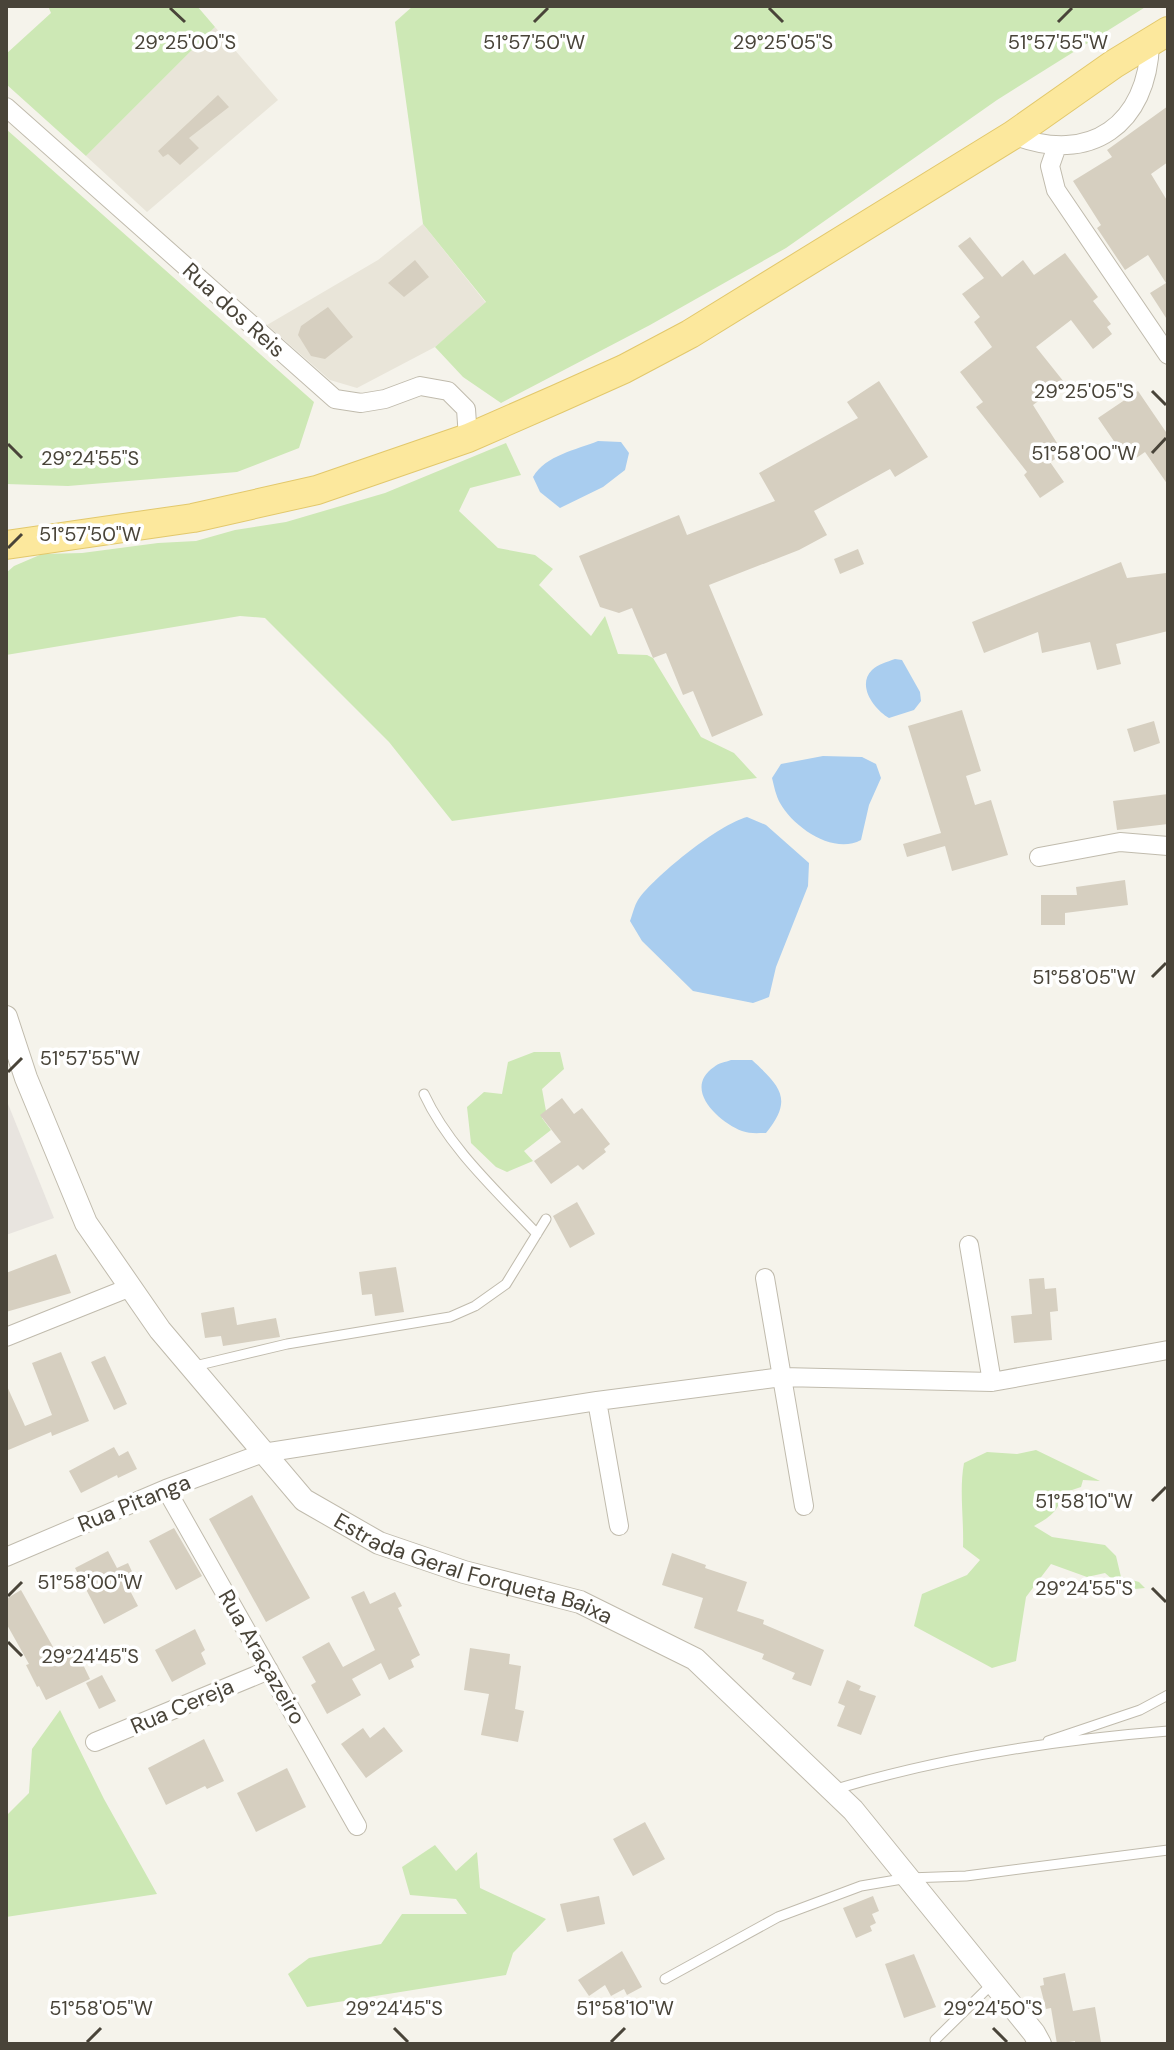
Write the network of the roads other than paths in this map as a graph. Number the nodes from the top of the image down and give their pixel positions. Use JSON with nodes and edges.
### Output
{"nodes":[{"id":1,"x":1159,"y":53,"type":"edge"},
{"id":2,"x":6,"y":107,"type":"edge"},
{"id":3,"x":1013,"y":135,"type":"junction"},
{"id":4,"x":1057,"y":146,"type":"junction"},
{"id":5,"x":1168,"y":355,"type":"edge"},
{"id":6,"x":468,"y":438,"type":"junction"},
{"id":7,"x":6,"y":545,"type":"edge"},
{"id":8,"x":1168,"y":846,"type":"edge"},
{"id":9,"x":1039,"y":857,"type":"dead end"},
{"id":10,"x":6,"y":1017,"type":"edge"},
{"id":11,"x":424,"y":1094,"type":"dead end"},
{"id":12,"x":546,"y":1219,"type":"dead end"},
{"id":13,"x":537,"y":1234,"type":"junction"},
{"id":14,"x":969,"y":1245,"type":"dead end"},
{"id":15,"x":765,"y":1278,"type":"dead end"},
{"id":16,"x":131,"y":1287,"type":"junction"},
{"id":17,"x":6,"y":1337,"type":"edge"},
{"id":18,"x":1168,"y":1350,"type":"edge"},
{"id":19,"x":191,"y":1367,"type":"junction"},
{"id":20,"x":782,"y":1377,"type":"junction"},
{"id":21,"x":992,"y":1382,"type":"junction"},
{"id":22,"x":597,"y":1401,"type":"junction"},
{"id":23,"x":263,"y":1453,"type":"junction"},
{"id":24,"x":166,"y":1489,"type":"junction"},
{"id":25,"x":804,"y":1506,"type":"dead end"},
{"id":26,"x":619,"y":1526,"type":"dead end"},
{"id":27,"x":6,"y":1557,"type":"edge"},
{"id":28,"x":269,"y":1670,"type":"junction"},
{"id":29,"x":1168,"y":1695,"type":"edge"},
{"id":30,"x":1168,"y":1731,"type":"edge"},
{"id":31,"x":95,"y":1742,"type":"dead end"},
{"id":32,"x":1033,"y":1746,"type":"junction"},
{"id":33,"x":833,"y":1790,"type":"junction"},
{"id":34,"x":357,"y":1826,"type":"dead end"},
{"id":35,"x":1168,"y":1850,"type":"edge"},
{"id":36,"x":908,"y":1878,"type":"junction"},
{"id":37,"x":665,"y":1979,"type":"dead end"},
{"id":38,"x":994,"y":1982,"type":"junction"},
{"id":39,"x":935,"y":2040,"type":"dead end"},
{"id":40,"x":1040,"y":2044,"type":"edge"}],
"edges":[{"from":1,"to":3,"type":"main road"},
{"from":1,"to":4,"type":"street"},
{"from":2,"to":6,"type":"street","name":"Rua dos Reis"},
{"from":3,"to":4,"type":"street"},
{"from":3,"to":6,"type":"main road"},
{"from":4,"to":5,"type":"street"},
{"from":6,"to":7,"type":"main road"},
{"from":8,"to":9,"type":"street"},
{"from":10,"to":16,"type":"street","name":"Estrada Geral Forqueta Baixa"},
{"from":11,"to":13,"type":"lane"},
{"from":12,"to":13,"type":"lane"},
{"from":13,"to":19,"type":"lane"},
{"from":14,"to":21,"type":"street"},
{"from":15,"to":20,"type":"street"},
{"from":16,"to":17,"type":"street"},
{"from":16,"to":19,"type":"street","name":"Estrada Geral Forqueta Baixa"},
{"from":18,"to":21,"type":"street","name":"Rua Pitanga"},
{"from":19,"to":23,"type":"street","name":"Estrada Geral Forqueta Baixa"},
{"from":20,"to":21,"type":"street","name":"Rua Pitanga"},
{"from":20,"to":22,"type":"street","name":"Rua Pitanga"},
{"from":20,"to":25,"type":"street"},
{"from":22,"to":23,"type":"street","name":"Rua Pitanga"},
{"from":22,"to":26,"type":"street"},
{"from":23,"to":24,"type":"street","name":"Rua Pitanga"},
{"from":23,"to":33,"type":"street","name":"Estrada Geral Forqueta Baixa"},
{"from":24,"to":27,"type":"street","name":"Rua Pitanga"},
{"from":24,"to":28,"type":"street","name":"Rua Araçazeiro"},
{"from":28,"to":31,"type":"street","name":"Rua Cereja"},
{"from":28,"to":34,"type":"street","name":"Rua Araçazeiro"},
{"from":29,"to":32,"type":"lane"},
{"from":30,"to":32,"type":"lane"},
{"from":32,"to":33,"type":"lane"},
{"from":33,"to":36,"type":"street","name":"Estrada Geral Forqueta Baixa"},
{"from":35,"to":36,"type":"lane"},
{"from":36,"to":37,"type":"lane"},
{"from":36,"to":38,"type":"street","name":"Estrada Geral Forqueta Baixa"},
{"from":38,"to":39,"type":"lane"},
{"from":38,"to":40,"type":"street","name":"Estrada Geral Forqueta Baixa"}]}
